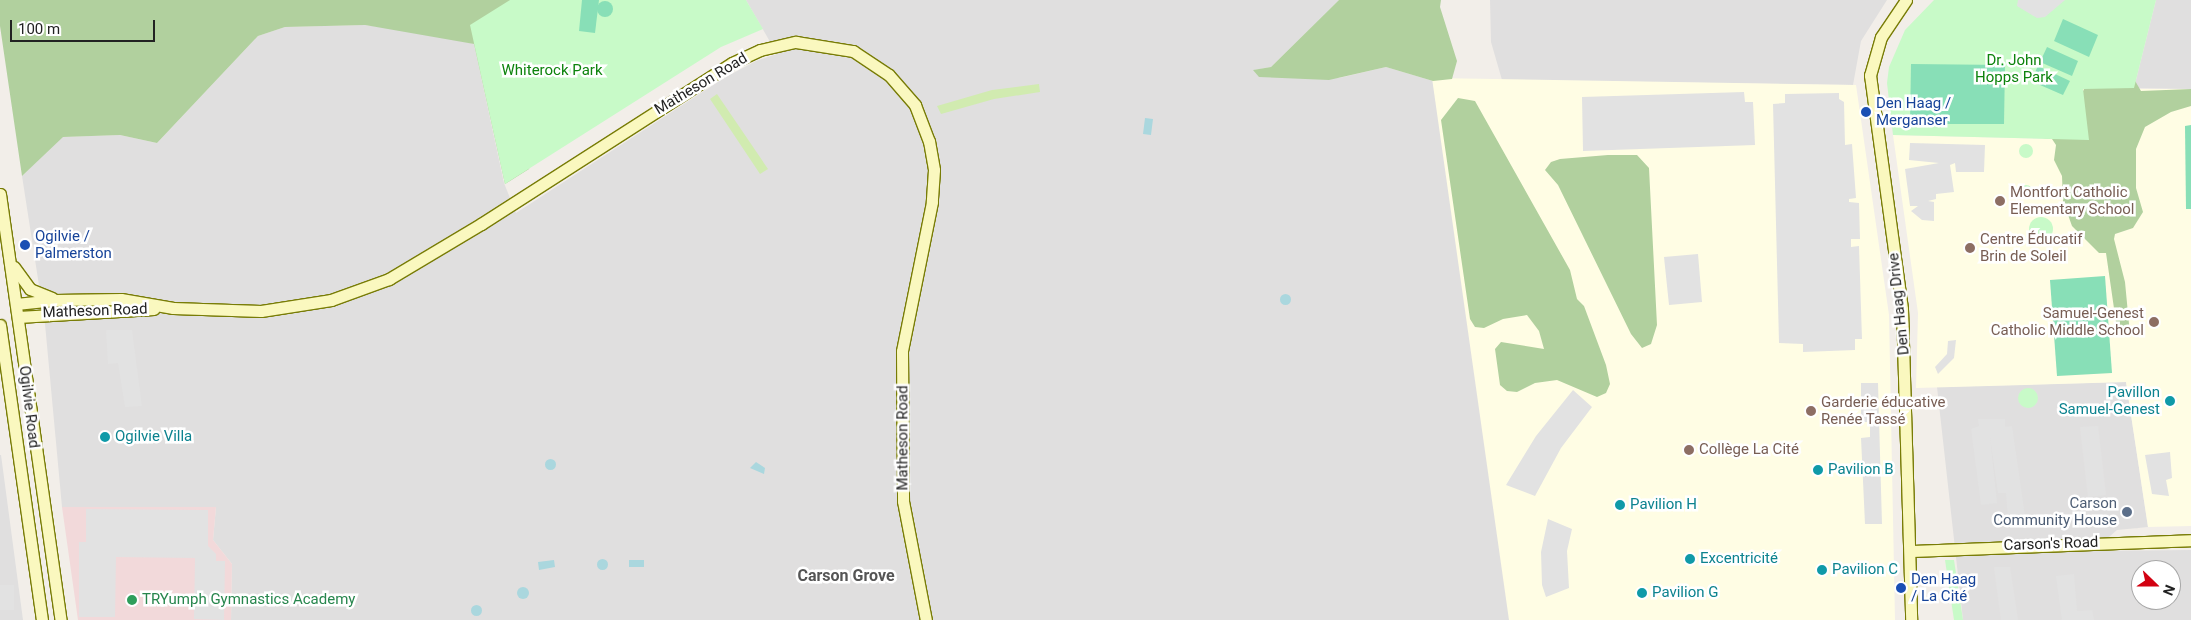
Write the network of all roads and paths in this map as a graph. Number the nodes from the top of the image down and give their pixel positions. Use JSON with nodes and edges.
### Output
{"nodes":[{"id":1,"x":1906,"y":0,"type":"edge"},
{"id":2,"x":0,"y":194,"type":"edge"},
{"id":3,"x":12,"y":263,"type":"junction"},
{"id":4,"x":55,"y":300,"type":"junction"},
{"id":5,"x":16,"y":304,"type":"junction"},
{"id":6,"x":173,"y":308,"type":"junction"},
{"id":7,"x":18,"y":317,"type":"junction"},
{"id":8,"x":0,"y":325,"type":"edge"},
{"id":9,"x":2191,"y":540,"type":"edge"},
{"id":10,"x":1911,"y":551,"type":"junction"},
{"id":11,"x":42,"y":620,"type":"edge"},
{"id":12,"x":60,"y":620,"type":"edge"},
{"id":13,"x":926,"y":620,"type":"edge"},
{"id":14,"x":1911,"y":620,"type":"edge"}],
"edges":[{"from":1,"to":10,"type":"street","name":"Den Haag Drive"},
{"from":2,"to":3,"type":"street","name":"Ogilvie Road"},
{"from":3,"to":4,"type":"street"},
{"from":3,"to":5,"type":"street","name":"Ogilvie Road"},
{"from":4,"to":5,"type":"street","name":"Matheson Road"},
{"from":4,"to":6,"type":"street","name":"Matheson Road"},
{"from":5,"to":7,"type":"street","name":"Ogilvie Road"},
{"from":6,"to":7,"type":"street","name":"Matheson Road"},
{"from":6,"to":13,"type":"street","name":"Matheson Road"},
{"from":7,"to":12,"type":"street","name":"Ogilvie Road"},
{"from":8,"to":11,"type":"street","name":"Ogilvie Road"},
{"from":9,"to":10,"type":"street","name":"Carson's Road"},
{"from":10,"to":14,"type":"street","name":"Den Haag Drive"}]}
